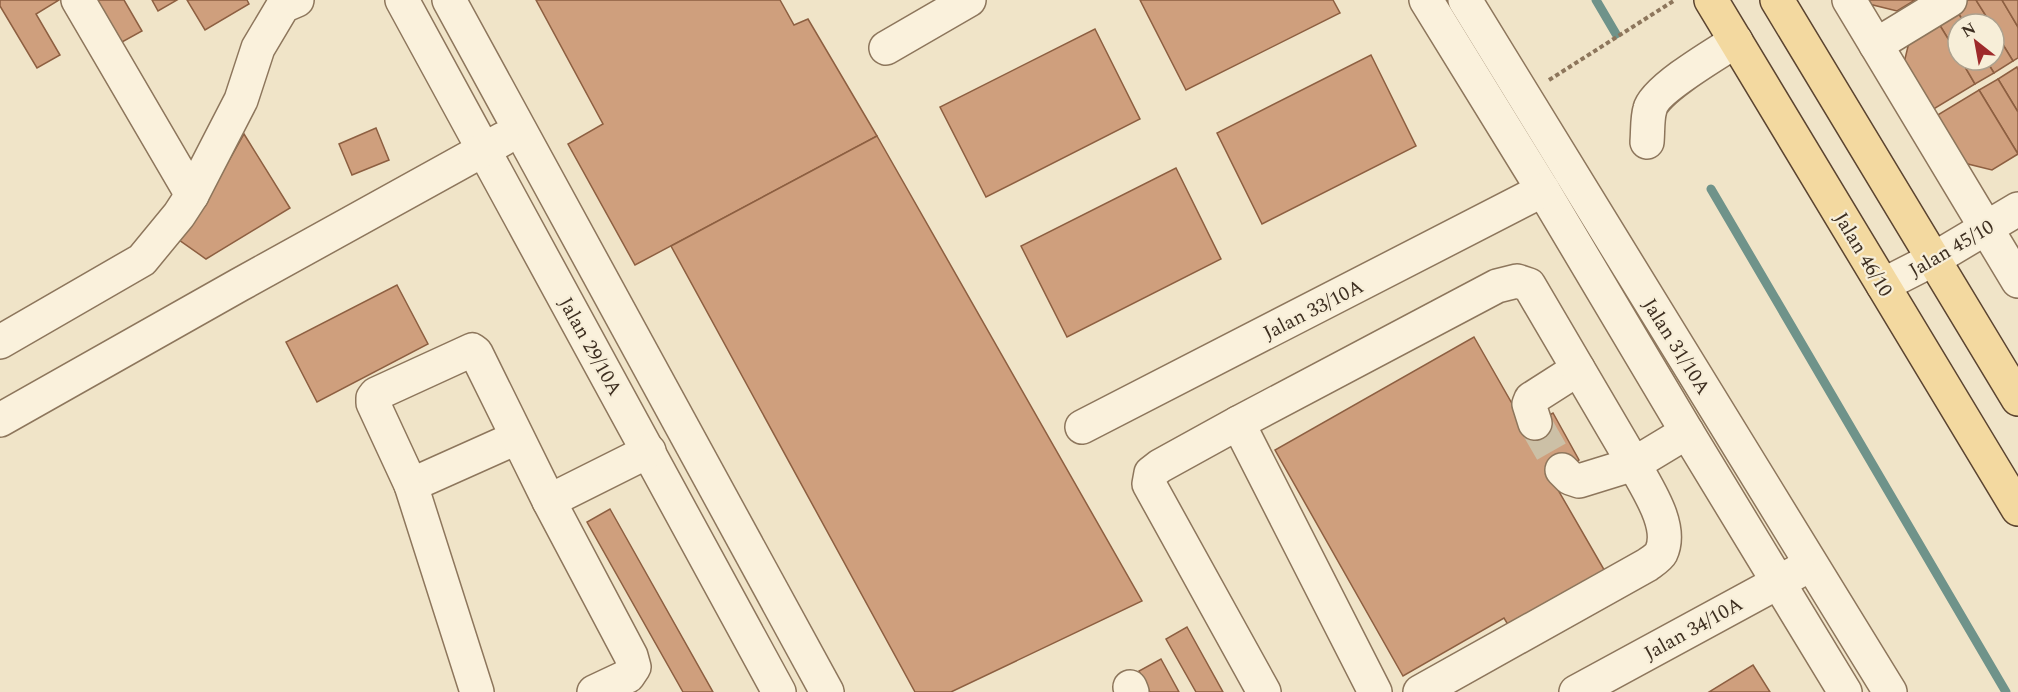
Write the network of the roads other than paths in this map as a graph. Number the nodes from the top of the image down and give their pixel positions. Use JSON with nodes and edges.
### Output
{"nodes":[{"id":1,"x":78,"y":0,"type":"edge"},
{"id":2,"x":402,"y":0,"type":"edge"},
{"id":3,"x":449,"y":0,"type":"edge"},
{"id":4,"x":969,"y":0,"type":"edge"},
{"id":5,"x":1426,"y":0,"type":"edge"},
{"id":6,"x":1465,"y":0,"type":"edge"},
{"id":7,"x":1711,"y":0,"type":"edge"},
{"id":8,"x":1777,"y":0,"type":"edge"},
{"id":9,"x":1849,"y":0,"type":"edge"},
{"id":10,"x":1950,"y":0,"type":"edge"},
{"id":11,"x":287,"y":2,"type":"edge"},
{"id":12,"x":1736,"y":41,"type":"junction"},
{"id":13,"x":1876,"y":45,"type":"junction"},
{"id":14,"x":886,"y":48,"type":"dead end"},
{"id":15,"x":520,"y":130,"type":"junction"},
{"id":16,"x":1647,"y":142,"type":"dead end"},
{"id":17,"x":484,"y":149,"type":"junction"},
{"id":18,"x":1544,"y":190,"type":"junction"},
{"id":19,"x":192,"y":195,"type":"junction"},
{"id":20,"x":2018,"y":209,"type":"edge"},
{"id":21,"x":1986,"y":228,"type":"junction"},
{"id":22,"x":1934,"y":259,"type":"junction"},
{"id":23,"x":2018,"y":281,"type":"edge"},
{"id":24,"x":1883,"y":285,"type":"junction"},
{"id":25,"x":0,"y":342,"type":"edge"},
{"id":26,"x":1578,"y":369,"type":"junction"},
{"id":27,"x":2018,"y":399,"type":"edge"},
{"id":28,"x":0,"y":420,"type":"edge"},
{"id":29,"x":1238,"y":423,"type":"junction"},
{"id":30,"x":1535,"y":423,"type":"tunnel mouth"},
{"id":31,"x":1082,"y":427,"type":"dead end"},
{"id":32,"x":1687,"y":432,"type":"junction"},
{"id":33,"x":516,"y":438,"type":"junction"},
{"id":34,"x":649,"y":452,"type":"junction"},
{"id":35,"x":1634,"y":464,"type":"junction"},
{"id":36,"x":1562,"y":470,"type":"tunnel mouth"},
{"id":37,"x":411,"y":485,"type":"junction"},
{"id":38,"x":549,"y":501,"type":"junction"},
{"id":39,"x":2018,"y":509,"type":"edge"},
{"id":40,"x":1811,"y":564,"type":"junction"},
{"id":41,"x":1779,"y":581,"type":"junction"},
{"id":42,"x":477,"y":692,"type":"edge"},
{"id":43,"x":594,"y":692,"type":"edge"},
{"id":44,"x":779,"y":692,"type":"edge"},
{"id":45,"x":827,"y":692,"type":"edge"},
{"id":46,"x":1264,"y":692,"type":"edge"},
{"id":47,"x":1375,"y":692,"type":"edge"},
{"id":48,"x":1420,"y":692,"type":"edge"},
{"id":49,"x":1576,"y":692,"type":"edge"},
{"id":50,"x":1845,"y":692,"type":"edge"},
{"id":51,"x":1890,"y":692,"type":"edge"}],
"edges":[{"from":1,"to":19,"type":"street"},
{"from":2,"to":17,"type":"street","name":"Jalan 29/10A"},
{"from":3,"to":15,"type":"street","name":"Jalan 29/10A"},
{"from":4,"to":14,"type":"street"},
{"from":5,"to":18,"type":"street","name":"Jalan 31/10A"},
{"from":6,"to":40,"type":"street","name":"Jalan 31/10A"},
{"from":7,"to":12,"type":"main road","name":"Jalan 46/10"},
{"from":8,"to":22,"type":"main road"},
{"from":9,"to":13,"type":"street"},
{"from":10,"to":13,"type":"street"},
{"from":11,"to":19,"type":"street"},
{"from":12,"to":16,"type":"street"},
{"from":12,"to":24,"type":"main road","name":"Jalan 46/10"},
{"from":13,"to":21,"type":"street"},
{"from":15,"to":17,"type":"street"},
{"from":15,"to":45,"type":"street","name":"Jalan 29/10A"},
{"from":17,"to":28,"type":"street"},
{"from":17,"to":34,"type":"street","name":"Jalan 29/10A"},
{"from":18,"to":31,"type":"street","name":"Jalan 33/10A"},
{"from":18,"to":32,"type":"street","name":"Jalan 31/10A"},
{"from":19,"to":25,"type":"street"},
{"from":20,"to":21,"type":"street","name":"Jalan 45/10"},
{"from":21,"to":22,"type":"street","name":"Jalan 45/10"},
{"from":21,"to":23,"type":"street"},
{"from":22,"to":24,"type":"street","name":"Jalan 45/10"},
{"from":22,"to":27,"type":"main road"},
{"from":24,"to":39,"type":"main road","name":"Jalan 46/10"},
{"from":26,"to":29,"type":"street"},
{"from":26,"to":30,"type":"street"},
{"from":26,"to":35,"type":"street"},
{"from":29,"to":46,"type":"street"},
{"from":29,"to":47,"type":"street"},
{"from":32,"to":35,"type":"street"},
{"from":32,"to":41,"type":"street","name":"Jalan 31/10A"},
{"from":33,"to":37,"type":"street"},
{"from":33,"to":37,"type":"street"},
{"from":33,"to":38,"type":"street"},
{"from":34,"to":38,"type":"street"},
{"from":34,"to":44,"type":"street","name":"Jalan 29/10A"},
{"from":35,"to":36,"type":"street"},
{"from":35,"to":48,"type":"street"},
{"from":37,"to":42,"type":"street"},
{"from":38,"to":43,"type":"street"},
{"from":40,"to":41,"type":"street","name":"Jalan 34/10A"},
{"from":40,"to":51,"type":"street","name":"Jalan 31/10A"},
{"from":41,"to":49,"type":"street","name":"Jalan 34/10A"},
{"from":41,"to":50,"type":"street","name":"Jalan 31/10A"}]}
